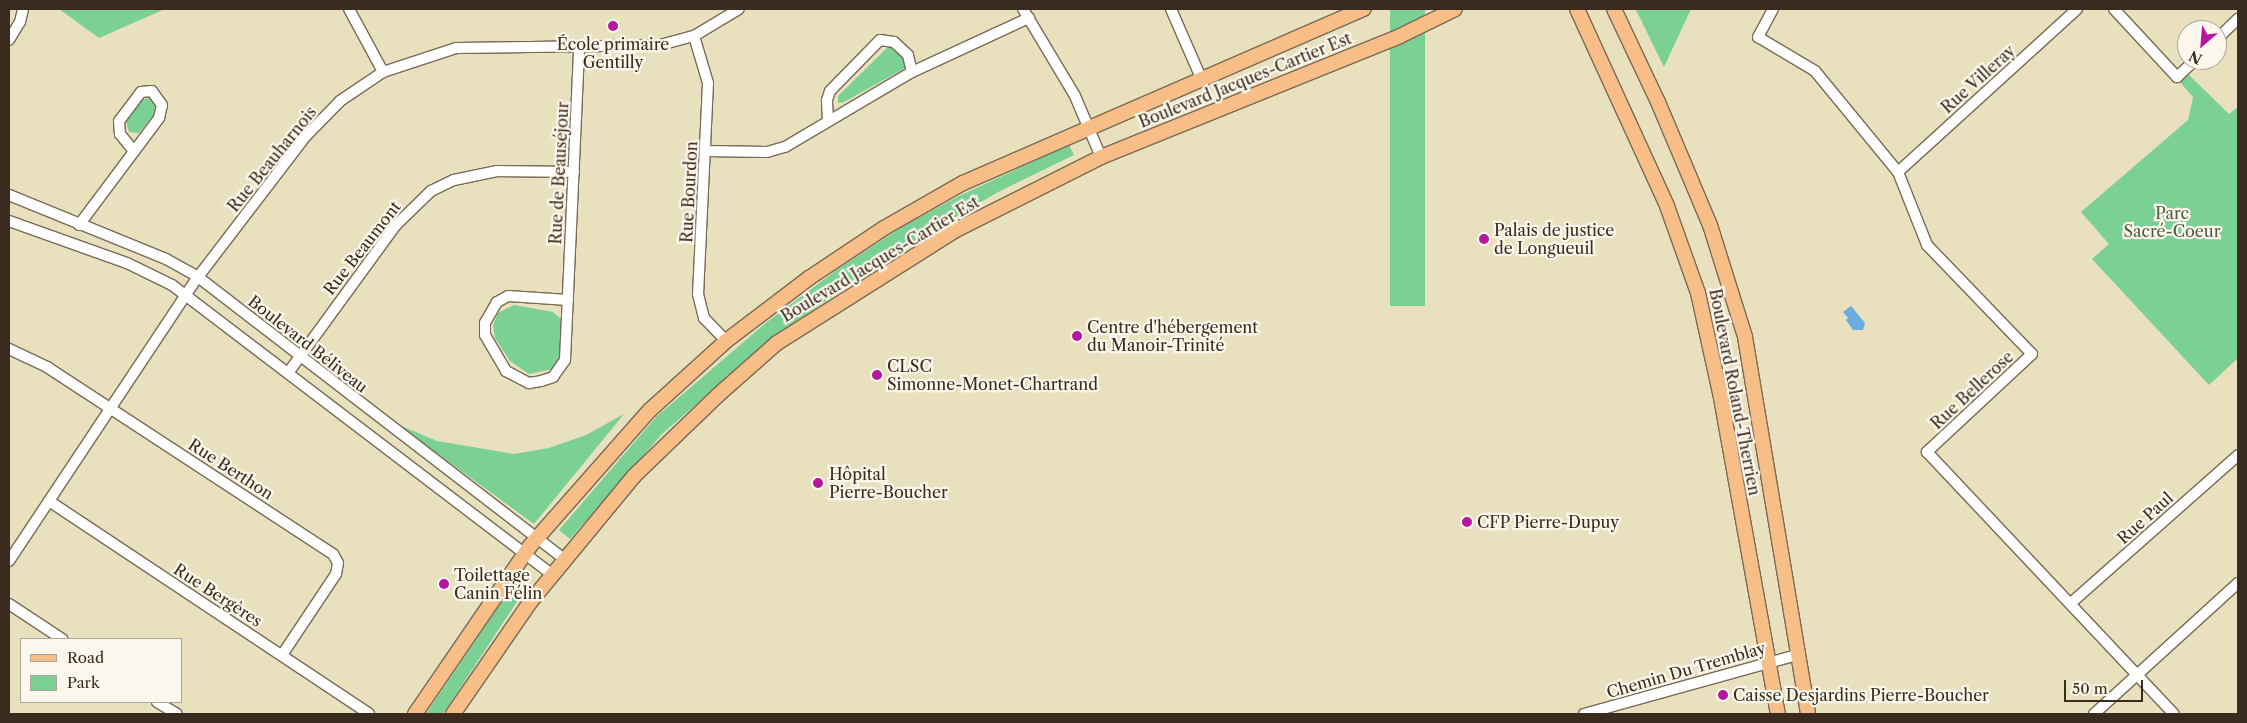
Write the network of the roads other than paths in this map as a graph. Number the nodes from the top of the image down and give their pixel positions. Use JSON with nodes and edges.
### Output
{"nodes":[{"id":1,"x":23,"y":9,"type":"edge"},
{"id":2,"x":349,"y":9,"type":"edge"},
{"id":3,"x":739,"y":9,"type":"edge"},
{"id":4,"x":1023,"y":9,"type":"edge"},
{"id":5,"x":1171,"y":9,"type":"edge"},
{"id":6,"x":1364,"y":9,"type":"edge"},
{"id":7,"x":1455,"y":9,"type":"edge"},
{"id":8,"x":1577,"y":9,"type":"edge"},
{"id":9,"x":1614,"y":9,"type":"edge"},
{"id":10,"x":1773,"y":9,"type":"edge"},
{"id":11,"x":2077,"y":9,"type":"edge"},
{"id":12,"x":2114,"y":9,"type":"edge"},
{"id":13,"x":1029,"y":18,"type":"junction"},
{"id":14,"x":2238,"y":19,"type":"edge"},
{"id":15,"x":2227,"y":29,"type":"edge"},
{"id":16,"x":694,"y":36,"type":"junction"},
{"id":17,"x":9,"y":40,"type":"edge"},
{"id":18,"x":579,"y":47,"type":"junction"},
{"id":19,"x":2184,"y":70,"type":"edge"},
{"id":20,"x":383,"y":72,"type":"junction"},
{"id":21,"x":912,"y":72,"type":"junction"},
{"id":22,"x":1201,"y":78,"type":"junction"},
{"id":23,"x":828,"y":121,"type":"junction"},
{"id":24,"x":1087,"y":127,"type":"junction"},
{"id":25,"x":706,"y":150,"type":"junction"},
{"id":26,"x":134,"y":151,"type":"junction"},
{"id":27,"x":1101,"y":157,"type":"junction"},
{"id":28,"x":574,"y":172,"type":"junction"},
{"id":29,"x":1898,"y":172,"type":"junction"},
{"id":30,"x":9,"y":195,"type":"edge"},
{"id":31,"x":9,"y":220,"type":"edge"},
{"id":32,"x":79,"y":225,"type":"junction"},
{"id":33,"x":198,"y":277,"type":"junction"},
{"id":34,"x":186,"y":295,"type":"junction"},
{"id":35,"x":568,"y":300,"type":"junction"},
{"id":36,"x":726,"y":341,"type":"junction"},
{"id":37,"x":9,"y":349,"type":"edge"},
{"id":38,"x":300,"y":356,"type":"junction"},
{"id":39,"x":288,"y":373,"type":"junction"},
{"id":40,"x":110,"y":408,"type":"junction"},
{"id":41,"x":2238,"y":455,"type":"edge"},
{"id":42,"x":49,"y":501,"type":"junction"},
{"id":43,"x":536,"y":538,"type":"junction"},
{"id":44,"x":524,"y":553,"type":"junction"},
{"id":45,"x":564,"y":559,"type":"junction"},
{"id":46,"x":9,"y":561,"type":"edge"},
{"id":47,"x":552,"y":574,"type":"junction"},
{"id":48,"x":2238,"y":582,"type":"edge"},
{"id":49,"x":2071,"y":603,"type":"junction"},
{"id":50,"x":9,"y":604,"type":"edge"},
{"id":51,"x":60,"y":638,"type":"edge"},
{"id":52,"x":282,"y":655,"type":"junction"},
{"id":53,"x":1797,"y":655,"type":"junction"},
{"id":54,"x":1768,"y":662,"type":"junction"},
{"id":55,"x":2136,"y":674,"type":"junction"},
{"id":56,"x":160,"y":703,"type":"edge"},
{"id":57,"x":176,"y":714,"type":"edge"},
{"id":58,"x":369,"y":714,"type":"edge"},
{"id":59,"x":414,"y":714,"type":"edge"},
{"id":60,"x":453,"y":714,"type":"edge"},
{"id":61,"x":1584,"y":714,"type":"edge"},
{"id":62,"x":1778,"y":714,"type":"edge"},
{"id":63,"x":1808,"y":714,"type":"edge"},
{"id":64,"x":2094,"y":714,"type":"edge"},
{"id":65,"x":2174,"y":714,"type":"edge"}],
"edges":[{"from":1,"to":17,"type":"street"},
{"from":2,"to":20,"type":"street"},
{"from":3,"to":16,"type":"street","name":"Rue Beauharnois"},
{"from":4,"to":13,"type":"street"},
{"from":5,"to":22,"type":"street"},
{"from":6,"to":22,"type":"main road","name":"Boulevard Jacques-Cartier Est"},
{"from":7,"to":27,"type":"main road","name":"Boulevard Jacques-Cartier Est"},
{"from":8,"to":54,"type":"main road","name":"Boulevard Roland-Therrien"},
{"from":9,"to":53,"type":"main road","name":"Boulevard Roland-Therrien"},
{"from":10,"to":29,"type":"street","name":"Rue Bellerose"},
{"from":11,"to":29,"type":"street","name":"Rue Villeray"},
{"from":12,"to":19,"type":"street"},
{"from":13,"to":21,"type":"street"},
{"from":13,"to":24,"type":"street"},
{"from":14,"to":15,"type":"street"},
{"from":16,"to":18,"type":"street","name":"Rue Beauharnois"},
{"from":16,"to":25,"type":"street","name":"Rue Bourdon"},
{"from":18,"to":20,"type":"street","name":"Rue Beauharnois"},
{"from":18,"to":28,"type":"street","name":"Rue de Beauséjour"},
{"from":20,"to":33,"type":"street","name":"Rue Beauharnois"},
{"from":21,"to":23,"type":"street"},
{"from":21,"to":23,"type":"street"},
{"from":22,"to":24,"type":"main road","name":"Boulevard Jacques-Cartier Est"},
{"from":23,"to":25,"type":"street"},
{"from":24,"to":27,"type":"street"},
{"from":24,"to":36,"type":"main road","name":"Boulevard Jacques-Cartier Est"},
{"from":25,"to":36,"type":"street","name":"Rue Bourdon"},
{"from":26,"to":26,"type":"street"},
{"from":26,"to":32,"type":"street"},
{"from":27,"to":45,"type":"main road","name":"Boulevard Jacques-Cartier Est"},
{"from":28,"to":35,"type":"street","name":"Rue de Beauséjour"},
{"from":28,"to":38,"type":"street","name":"Rue Beaumont"},
{"from":29,"to":49,"type":"street","name":"Rue Bellerose"},
{"from":30,"to":32,"type":"street","name":"Boulevard Béliveau"},
{"from":31,"to":34,"type":"street"},
{"from":32,"to":33,"type":"street","name":"Boulevard Béliveau"},
{"from":33,"to":34,"type":"street","name":"Rue Beauharnois"},
{"from":33,"to":38,"type":"street","name":"Boulevard Béliveau"},
{"from":34,"to":39,"type":"street"},
{"from":34,"to":40,"type":"street","name":"Rue Beauharnois"},
{"from":35,"to":35,"type":"street","name":"Rue de Beauséjour"},
{"from":36,"to":43,"type":"main road","name":"Boulevard Jacques-Cartier Est"},
{"from":37,"to":40,"type":"street","name":"Rue Berthon"},
{"from":38,"to":39,"type":"street","name":"Rue Beaumont"},
{"from":38,"to":43,"type":"street","name":"Boulevard Béliveau"},
{"from":39,"to":44,"type":"street"},
{"from":40,"to":42,"type":"street","name":"Rue Beauharnois"},
{"from":40,"to":52,"type":"street","name":"Rue Berthon"},
{"from":41,"to":49,"type":"street","name":"Rue Paul"},
{"from":42,"to":46,"type":"street","name":"Rue Beauharnois"},
{"from":42,"to":52,"type":"street","name":"Rue Bergères"},
{"from":43,"to":44,"type":"main road","name":"Boulevard Jacques-Cartier Est"},
{"from":43,"to":45,"type":"street","name":"Boulevard Béliveau"},
{"from":44,"to":47,"type":"street"},
{"from":44,"to":59,"type":"main road","name":"Boulevard Jacques-Cartier Est"},
{"from":45,"to":47,"type":"main road","name":"Boulevard Jacques-Cartier Est"},
{"from":47,"to":60,"type":"main road","name":"Boulevard Jacques-Cartier Est"},
{"from":48,"to":55,"type":"street"},
{"from":49,"to":55,"type":"street","name":"Rue Bellerose"},
{"from":50,"to":51,"type":"street"},
{"from":52,"to":58,"type":"street","name":"Rue Bergères"},
{"from":53,"to":54,"type":"street","name":"Chemin Du Tremblay"},
{"from":53,"to":63,"type":"main road","name":"Boulevard Roland-Therrien"},
{"from":54,"to":61,"type":"street","name":"Chemin Du Tremblay"},
{"from":54,"to":62,"type":"main road","name":"Boulevard Roland-Therrien"},
{"from":55,"to":64,"type":"street"},
{"from":55,"to":65,"type":"street","name":"Rue Bellerose"},
{"from":56,"to":57,"type":"street"}]}
